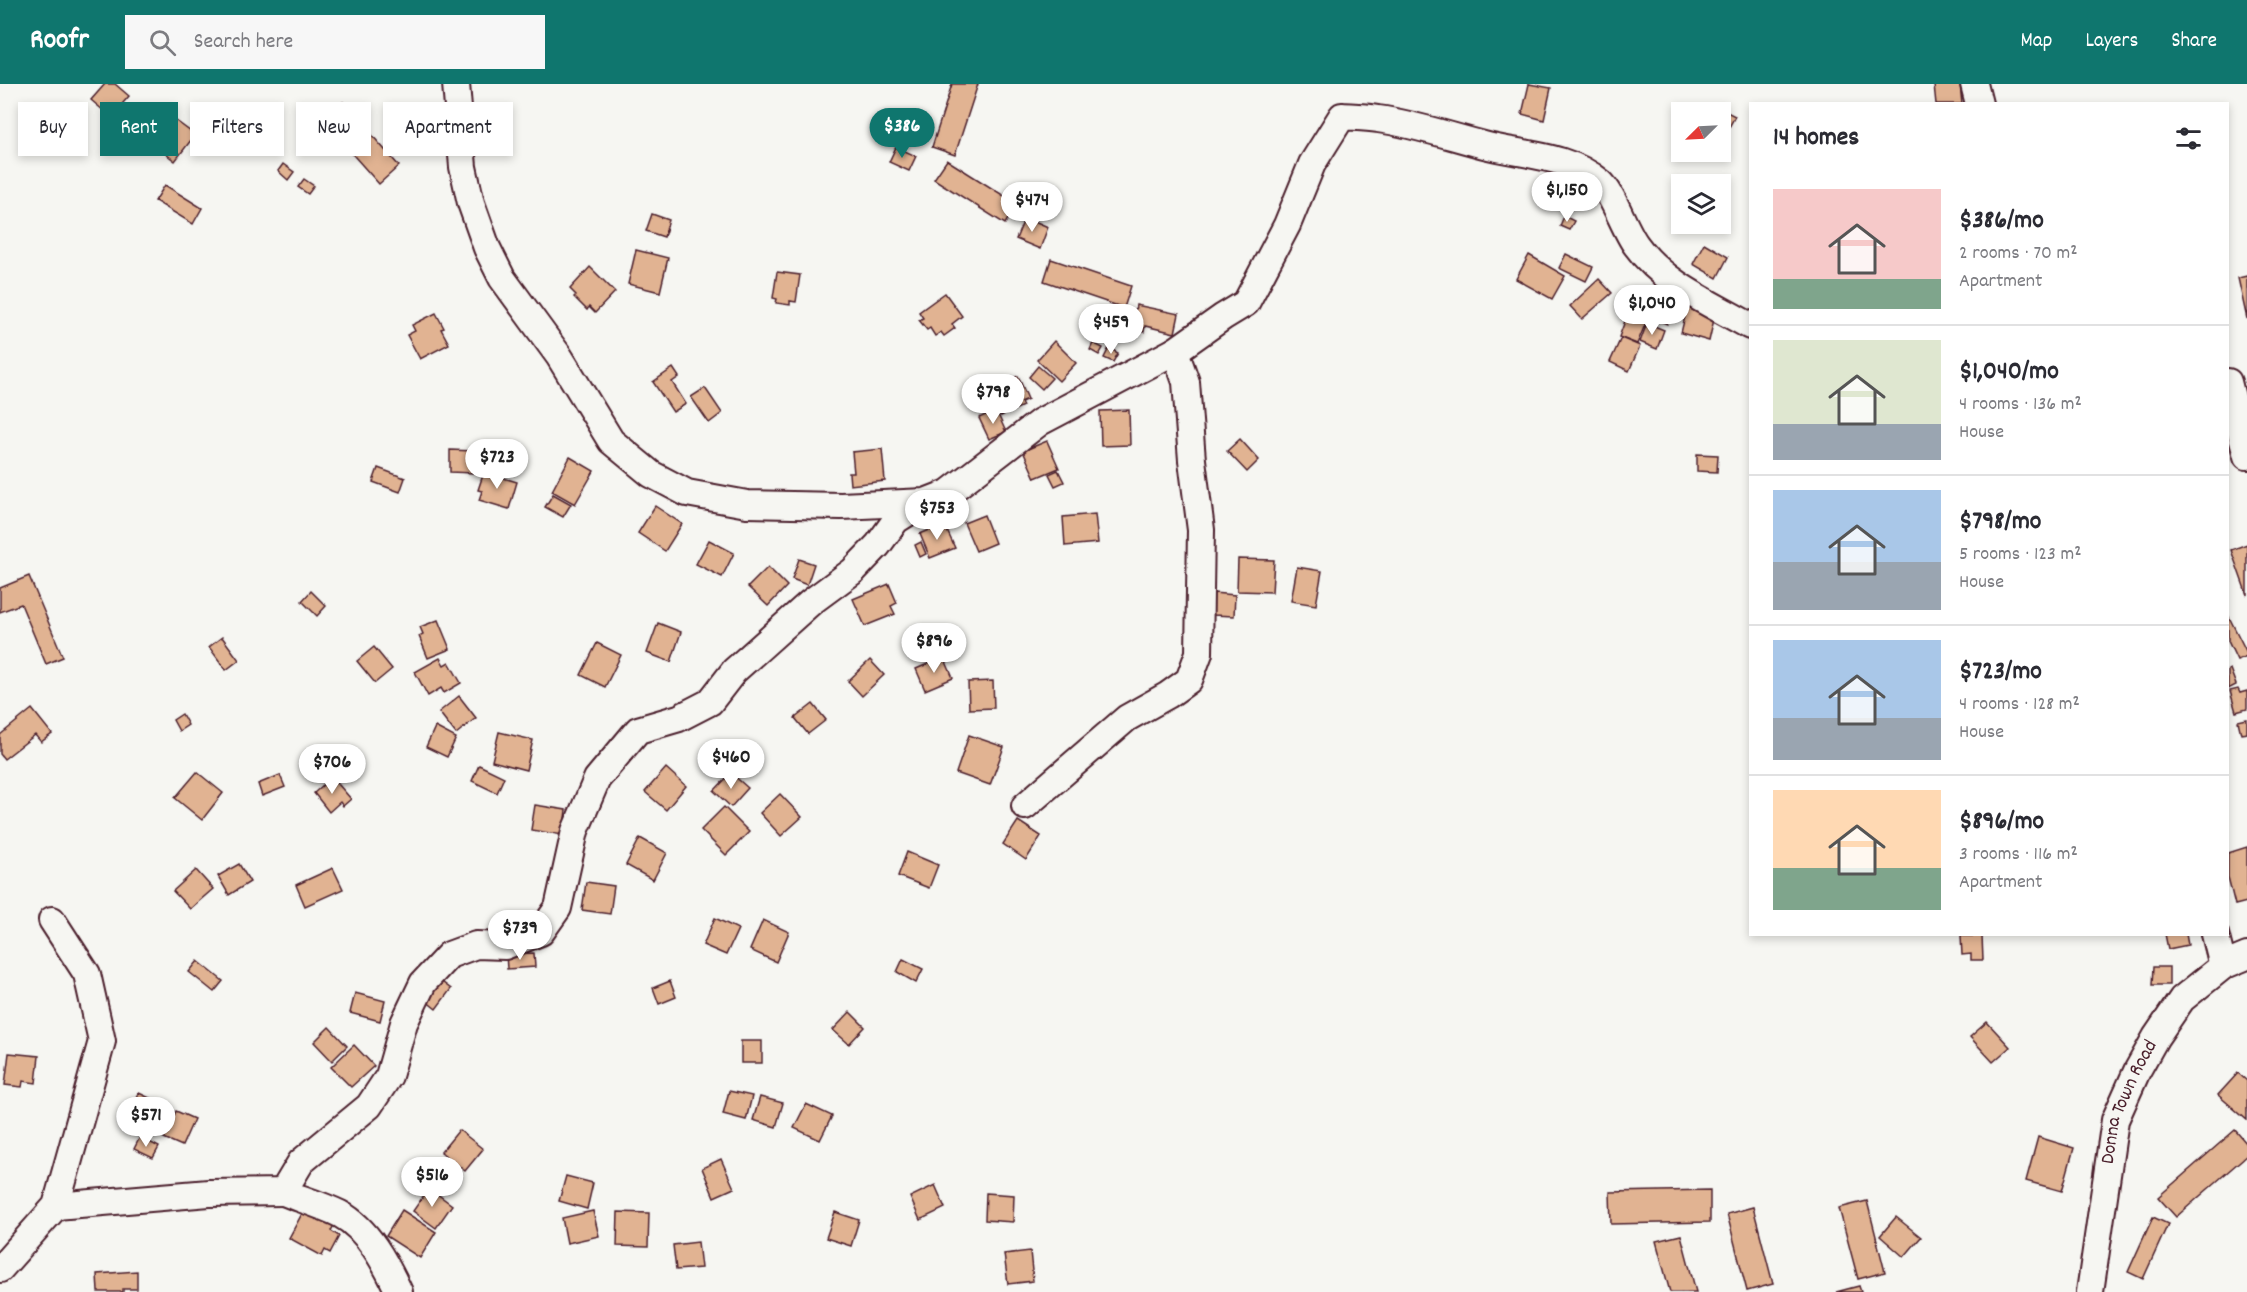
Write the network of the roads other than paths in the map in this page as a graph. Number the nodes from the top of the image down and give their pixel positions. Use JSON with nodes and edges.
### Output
{"nodes":[{"id":1,"x":456,"y":84,"type":"edge"},
{"id":2,"x":1974,"y":84,"type":"edge"},
{"id":3,"x":1978,"y":102,"type":"edge"},
{"id":4,"x":1749,"y":325,"type":"edge"},
{"id":5,"x":1175,"y":351,"type":"junction"},
{"id":6,"x":2229,"y":386,"type":"edge"},
{"id":7,"x":2247,"y":456,"type":"edge"},
{"id":8,"x":926,"y":502,"type":"junction"},
{"id":9,"x":1025,"y":806,"type":"dead end"},
{"id":10,"x":52,"y":920,"type":"dead end"},
{"id":11,"x":2216,"y":936,"type":"edge"},
{"id":12,"x":2247,"y":956,"type":"edge"},
{"id":13,"x":2223,"y":966,"type":"junction"},
{"id":14,"x":283,"y":1192,"type":"junction"},
{"id":15,"x":56,"y":1206,"type":"junction"},
{"id":16,"x":0,"y":1269,"type":"edge"},
{"id":17,"x":399,"y":1292,"type":"edge"},
{"id":18,"x":2090,"y":1292,"type":"edge"}],
"edges":[{"from":1,"to":8,"type":"street"},
{"from":2,"to":3,"type":"street"},
{"from":4,"to":5,"type":"street"},
{"from":5,"to":8,"type":"street"},
{"from":5,"to":9,"type":"street"},
{"from":6,"to":7,"type":"street"},
{"from":8,"to":14,"type":"street"},
{"from":10,"to":15,"type":"street"},
{"from":11,"to":13,"type":"street"},
{"from":12,"to":13,"type":"street","name":"Donna Town Road"},
{"from":13,"to":18,"type":"street","name":"Donna Town Road"},
{"from":14,"to":15,"type":"street"},
{"from":14,"to":17,"type":"street"},
{"from":15,"to":16,"type":"street"}]}
